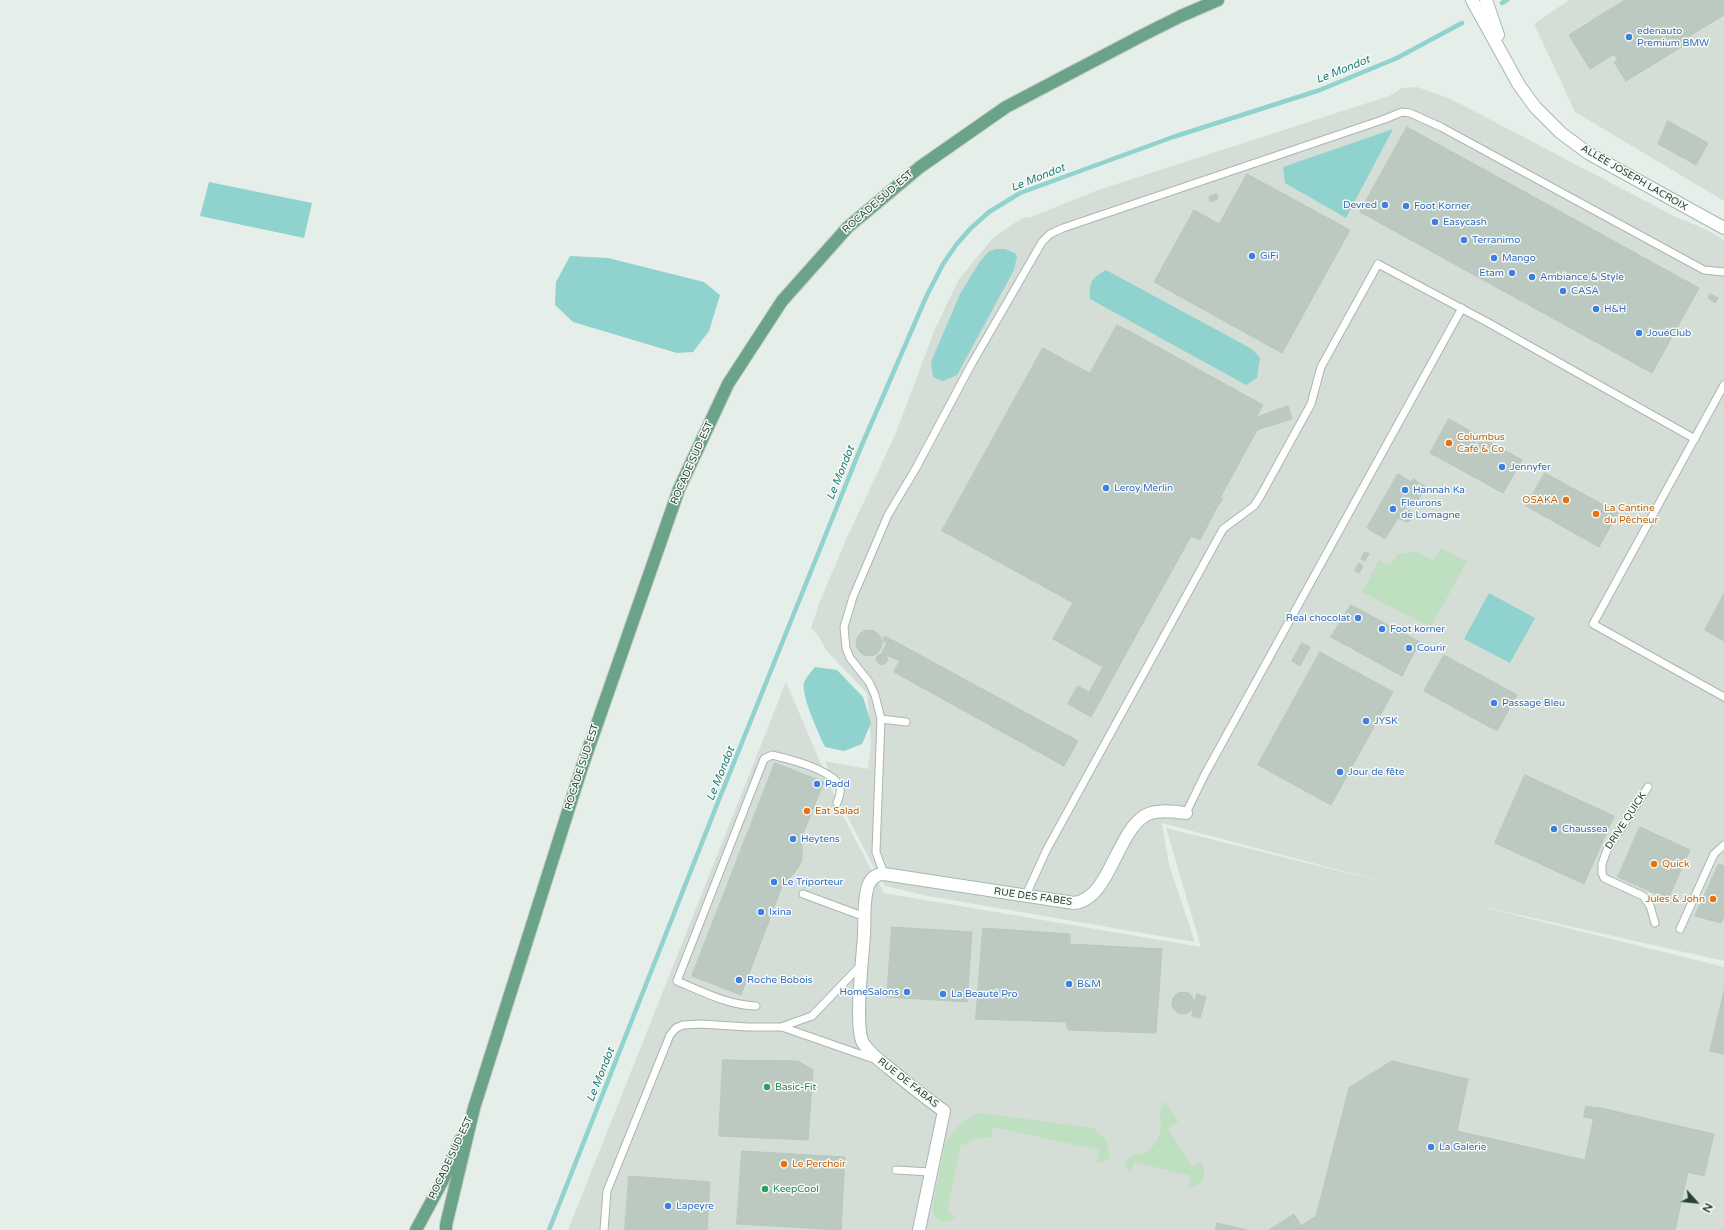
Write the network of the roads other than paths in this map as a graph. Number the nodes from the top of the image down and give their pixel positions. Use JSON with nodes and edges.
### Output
{"nodes":[{"id":1,"x":1204,"y":0,"type":"edge"},
{"id":2,"x":1218,"y":0,"type":"edge"},
{"id":3,"x":1472,"y":0,"type":"edge"},
{"id":4,"x":1486,"y":0,"type":"edge"},
{"id":5,"x":1181,"y":16,"type":"junction"},
{"id":6,"x":1518,"y":84,"type":"junction"},
{"id":7,"x":1724,"y":228,"type":"edge"},
{"id":8,"x":1724,"y":272,"type":"edge"},
{"id":9,"x":1462,"y":308,"type":"junction"},
{"id":10,"x":1724,"y":385,"type":"edge"},
{"id":11,"x":1695,"y":439,"type":"junction"},
{"id":12,"x":1724,"y":697,"type":"edge"},
{"id":13,"x":882,"y":719,"type":"junction"},
{"id":14,"x":906,"y":722,"type":"dead end"},
{"id":15,"x":1648,"y":787,"type":"dead end"},
{"id":16,"x":837,"y":803,"type":"dead end"},
{"id":17,"x":1186,"y":813,"type":"joint"},
{"id":18,"x":1724,"y":845,"type":"edge"},
{"id":19,"x":884,"y":874,"type":"junction"},
{"id":20,"x":803,"y":894,"type":"dead end"},
{"id":21,"x":1025,"y":896,"type":"junction"},
{"id":22,"x":865,"y":917,"type":"junction"},
{"id":23,"x":1655,"y":923,"type":"dead end"},
{"id":24,"x":1680,"y":929,"type":"dead end"},
{"id":25,"x":861,"y":965,"type":"junction"},
{"id":26,"x":756,"y":1006,"type":"dead end"},
{"id":27,"x":781,"y":1027,"type":"junction"},
{"id":28,"x":877,"y":1060,"type":"junction"},
{"id":29,"x":474,"y":1108,"type":"junction"},
{"id":30,"x":896,"y":1170,"type":"dead end"},
{"id":31,"x":931,"y":1172,"type":"junction"},
{"id":32,"x":416,"y":1230,"type":"edge"},
{"id":33,"x":446,"y":1230,"type":"edge"},
{"id":34,"x":604,"y":1230,"type":"edge"},
{"id":35,"x":919,"y":1230,"type":"edge"}],
"edges":[{"from":1,"to":5,"type":"main road","name":"ROCADE SUD-EST"},
{"from":2,"to":5,"type":"main road","name":"ROCADE SUD-EST"},
{"from":3,"to":6,"type":"street","name":"ALLÉE JOSEPH LACROIX"},
{"from":4,"to":6,"type":"street","name":"ALLÉE JOSEPH LACROIX"},
{"from":5,"to":29,"type":"main road","name":"ROCADE SUD-EST"},
{"from":6,"to":7,"type":"street","name":"ALLÉE JOSEPH LACROIX"},
{"from":8,"to":13,"type":"lane"},
{"from":9,"to":11,"type":"lane"},
{"from":9,"to":17,"type":"lane"},
{"from":9,"to":21,"type":"lane"},
{"from":10,"to":11,"type":"lane"},
{"from":11,"to":12,"type":"lane"},
{"from":13,"to":14,"type":"lane"},
{"from":13,"to":19,"type":"lane"},
{"from":15,"to":23,"type":"lane","name":"DRIVE QUICK"},
{"from":16,"to":26,"type":"lane"},
{"from":17,"to":21,"type":"street","name":"RUE DES FABES"},
{"from":18,"to":24,"type":"lane"},
{"from":19,"to":21,"type":"street","name":"RUE DES FABES"},
{"from":19,"to":22,"type":"street","name":"RUE DE FABAS"},
{"from":20,"to":22,"type":"lane"},
{"from":22,"to":25,"type":"street","name":"RUE DE FABAS"},
{"from":25,"to":27,"type":"lane"},
{"from":25,"to":28,"type":"street","name":"RUE DE FABAS"},
{"from":27,"to":28,"type":"lane"},
{"from":27,"to":34,"type":"lane"},
{"from":28,"to":31,"type":"street","name":"RUE DE FABAS"},
{"from":29,"to":32,"type":"main road","name":"ROCADE SUD-EST"},
{"from":29,"to":33,"type":"main road","name":"ROCADE SUD-EST"},
{"from":30,"to":31,"type":"lane"},
{"from":31,"to":35,"type":"street","name":"RUE DE FABAS"}]}
